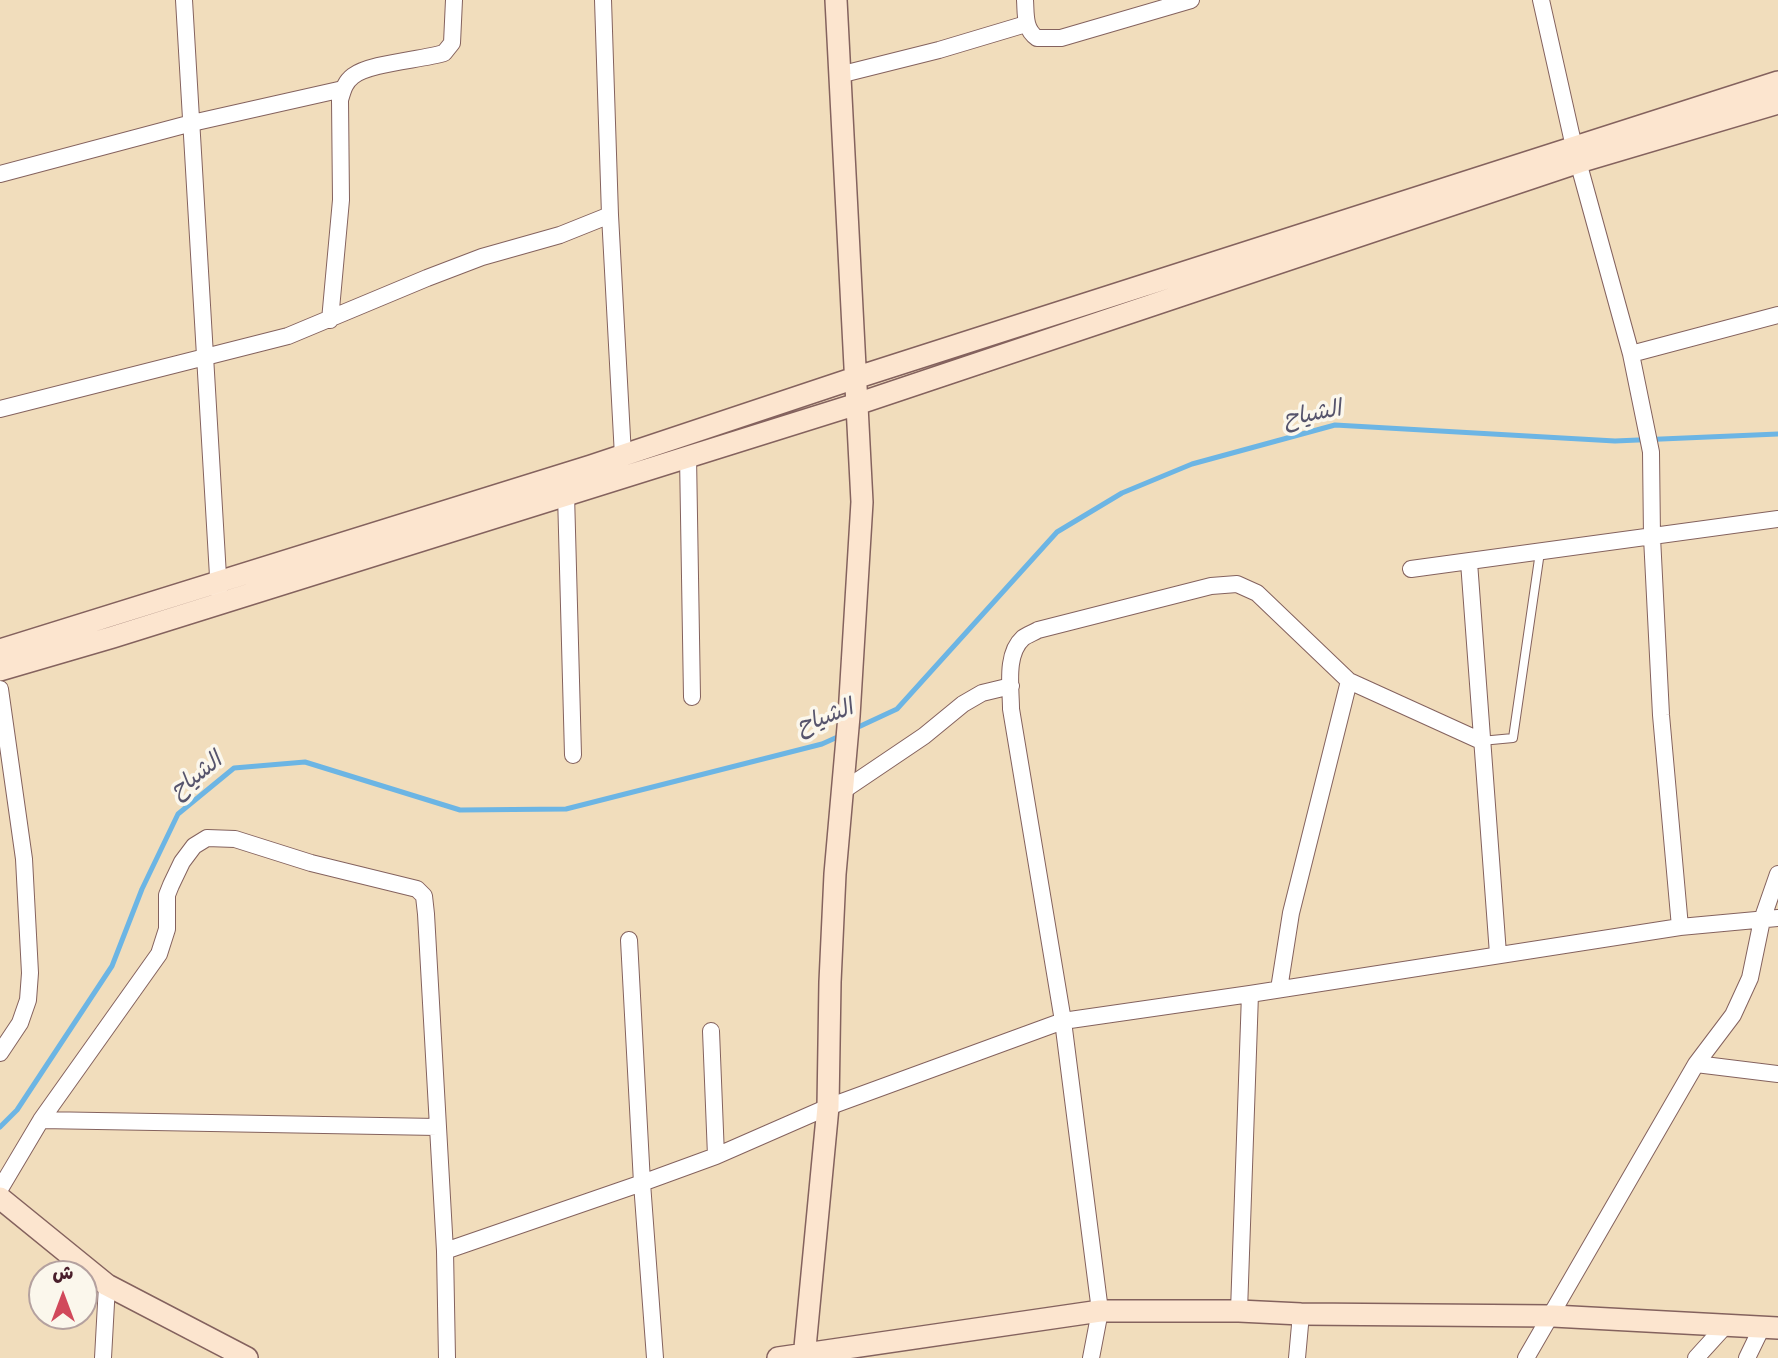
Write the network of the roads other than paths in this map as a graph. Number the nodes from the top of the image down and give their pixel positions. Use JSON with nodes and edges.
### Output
{"nodes":[{"id":1,"x":184,"y":0,"type":"edge"},
{"id":2,"x":454,"y":0,"type":"edge"},
{"id":3,"x":603,"y":0,"type":"edge"},
{"id":4,"x":836,"y":0,"type":"edge"},
{"id":5,"x":1025,"y":0,"type":"edge"},
{"id":6,"x":1191,"y":0,"type":"edge"},
{"id":7,"x":1541,"y":0,"type":"edge"},
{"id":8,"x":1026,"y":24,"type":"junction"},
{"id":9,"x":839,"y":75,"type":"junction"},
{"id":10,"x":1778,"y":82,"type":"edge"},
{"id":11,"x":343,"y":89,"type":"junction"},
{"id":12,"x":1778,"y":103,"type":"edge"},
{"id":13,"x":192,"y":123,"type":"junction"},
{"id":14,"x":1577,"y":154,"type":"junction"},
{"id":15,"x":0,"y":174,"type":"edge"},
{"id":16,"x":610,"y":215,"type":"junction"},
{"id":17,"x":1778,"y":315,"type":"edge"},
{"id":18,"x":330,"y":320,"type":"junction"},
{"id":19,"x":1631,"y":354,"type":"junction"},
{"id":20,"x":205,"y":356,"type":"junction"},
{"id":21,"x":855,"y":378,"type":"junction"},
{"id":22,"x":857,"y":404,"type":"junction"},
{"id":23,"x":0,"y":409,"type":"edge"},
{"id":24,"x":623,"y":456,"type":"junction"},
{"id":25,"x":688,"y":456,"type":"junction"},
{"id":26,"x":566,"y":494,"type":"junction"},
{"id":27,"x":1778,"y":519,"type":"edge"},
{"id":28,"x":1651,"y":537,"type":"junction"},
{"id":29,"x":1541,"y":549,"type":"junction"},
{"id":30,"x":1469,"y":562,"type":"junction"},
{"id":31,"x":1411,"y":569,"type":"dead end"},
{"id":32,"x":219,"y":592,"type":"junction"},
{"id":33,"x":0,"y":650,"type":"edge"},
{"id":34,"x":0,"y":670,"type":"edge"},
{"id":35,"x":1349,"y":681,"type":"junction"},
{"id":36,"x":1011,"y":686,"type":"junction"},
{"id":37,"x":0,"y":689,"type":"edge"},
{"id":38,"x":692,"y":697,"type":"dead end"},
{"id":39,"x":1481,"y":741,"type":"junction"},
{"id":40,"x":573,"y":755,"type":"dead end"},
{"id":41,"x":844,"y":790,"type":"junction"},
{"id":42,"x":1778,"y":874,"type":"edge"},
{"id":43,"x":1770,"y":919,"type":"edge"},
{"id":44,"x":1679,"y":927,"type":"junction"},
{"id":45,"x":629,"y":940,"type":"dead end"},
{"id":46,"x":1498,"y":954,"type":"junction"},
{"id":47,"x":1279,"y":989,"type":"junction"},
{"id":48,"x":1250,"y":995,"type":"junction"},
{"id":49,"x":1063,"y":1021,"type":"junction"},
{"id":50,"x":711,"y":1031,"type":"dead end"},
{"id":51,"x":0,"y":1053,"type":"edge"},
{"id":52,"x":1696,"y":1064,"type":"junction"},
{"id":53,"x":1778,"y":1074,"type":"edge"},
{"id":54,"x":828,"y":1107,"type":"junction"},
{"id":55,"x":41,"y":1120,"type":"junction"},
{"id":56,"x":437,"y":1127,"type":"junction"},
{"id":57,"x":716,"y":1156,"type":"junction"},
{"id":58,"x":642,"y":1183,"type":"junction"},
{"id":59,"x":0,"y":1189,"type":"edge"},
{"id":60,"x":0,"y":1198,"type":"edge"},
{"id":61,"x":445,"y":1251,"type":"junction"},
{"id":62,"x":107,"y":1285,"type":"junction"},
{"id":63,"x":1100,"y":1311,"type":"junction"},
{"id":64,"x":1239,"y":1311,"type":"junction"},
{"id":65,"x":1301,"y":1314,"type":"junction"},
{"id":66,"x":1553,"y":1316,"type":"junction"},
{"id":67,"x":1726,"y":1325,"type":"junction"},
{"id":68,"x":1770,"y":1328,"type":"edge"},
{"id":69,"x":804,"y":1355,"type":"edge"},
{"id":70,"x":103,"y":1358,"type":"edge"},
{"id":71,"x":247,"y":1358,"type":"edge"},
{"id":72,"x":447,"y":1358,"type":"edge"},
{"id":73,"x":655,"y":1358,"type":"edge"},
{"id":74,"x":778,"y":1358,"type":"edge"},
{"id":75,"x":1091,"y":1358,"type":"edge"},
{"id":76,"x":1297,"y":1358,"type":"edge"},
{"id":77,"x":1527,"y":1358,"type":"edge"},
{"id":78,"x":1696,"y":1358,"type":"edge"},
{"id":79,"x":1747,"y":1358,"type":"edge"}],
"edges":[{"from":1,"to":13,"type":"street"},
{"from":2,"to":11,"type":"street"},
{"from":3,"to":16,"type":"street"},
{"from":4,"to":9,"type":"main road"},
{"from":5,"to":8,"type":"street"},
{"from":6,"to":8,"type":"street"},
{"from":7,"to":14,"type":"street"},
{"from":8,"to":9,"type":"street"},
{"from":9,"to":21,"type":"main road"},
{"from":10,"to":14,"type":"main road"},
{"from":11,"to":13,"type":"street"},
{"from":11,"to":18,"type":"street"},
{"from":12,"to":14,"type":"main road"},
{"from":13,"to":15,"type":"street"},
{"from":13,"to":20,"type":"street"},
{"from":14,"to":19,"type":"street"},
{"from":14,"to":21,"type":"main road"},
{"from":14,"to":22,"type":"main road"},
{"from":16,"to":18,"type":"street"},
{"from":16,"to":24,"type":"street"},
{"from":17,"to":19,"type":"street"},
{"from":18,"to":20,"type":"street"},
{"from":19,"to":28,"type":"street"},
{"from":20,"to":23,"type":"street"},
{"from":20,"to":32,"type":"street"},
{"from":21,"to":22,"type":"main road"},
{"from":21,"to":24,"type":"main road"},
{"from":22,"to":25,"type":"main road"},
{"from":22,"to":41,"type":"main road"},
{"from":24,"to":32,"type":"main road"},
{"from":25,"to":26,"type":"main road"},
{"from":25,"to":38,"type":"street"},
{"from":26,"to":32,"type":"main road"},
{"from":26,"to":40,"type":"street"},
{"from":27,"to":28,"type":"street"},
{"from":28,"to":29,"type":"street"},
{"from":28,"to":44,"type":"street"},
{"from":29,"to":30,"type":"street"},
{"from":29,"to":39,"type":"lane"},
{"from":30,"to":31,"type":"street"},
{"from":30,"to":39,"type":"street"},
{"from":32,"to":33,"type":"main road"},
{"from":32,"to":34,"type":"main road"},
{"from":35,"to":36,"type":"street"},
{"from":35,"to":39,"type":"street"},
{"from":35,"to":47,"type":"street"},
{"from":36,"to":41,"type":"street"},
{"from":36,"to":49,"type":"street"},
{"from":37,"to":51,"type":"street"},
{"from":39,"to":46,"type":"street"},
{"from":41,"to":54,"type":"main road"},
{"from":42,"to":43,"type":"street"},
{"from":43,"to":44,"type":"street"},
{"from":43,"to":52,"type":"street"},
{"from":44,"to":46,"type":"street"},
{"from":45,"to":58,"type":"street"},
{"from":46,"to":47,"type":"street"},
{"from":47,"to":48,"type":"street"},
{"from":48,"to":49,"type":"street"},
{"from":48,"to":64,"type":"street"},
{"from":49,"to":54,"type":"street"},
{"from":49,"to":63,"type":"street"},
{"from":50,"to":57,"type":"street"},
{"from":52,"to":53,"type":"street"},
{"from":52,"to":66,"type":"street"},
{"from":54,"to":57,"type":"street"},
{"from":54,"to":69,"type":"main road"},
{"from":55,"to":56,"type":"street"},
{"from":55,"to":56,"type":"street"},
{"from":55,"to":59,"type":"street"},
{"from":56,"to":61,"type":"street"},
{"from":57,"to":58,"type":"street"},
{"from":58,"to":61,"type":"street"},
{"from":58,"to":73,"type":"street"},
{"from":60,"to":62,"type":"main road"},
{"from":61,"to":72,"type":"street"},
{"from":62,"to":70,"type":"street"},
{"from":62,"to":71,"type":"main road"},
{"from":63,"to":64,"type":"main road"},
{"from":63,"to":69,"type":"main road"},
{"from":63,"to":75,"type":"street"},
{"from":64,"to":65,"type":"main road"},
{"from":65,"to":66,"type":"main road"},
{"from":65,"to":76,"type":"street"},
{"from":66,"to":67,"type":"main road"},
{"from":66,"to":77,"type":"street"},
{"from":67,"to":68,"type":"main road"},
{"from":67,"to":78,"type":"street"},
{"from":68,"to":79,"type":"street"},
{"from":69,"to":74,"type":"main road"}]}
